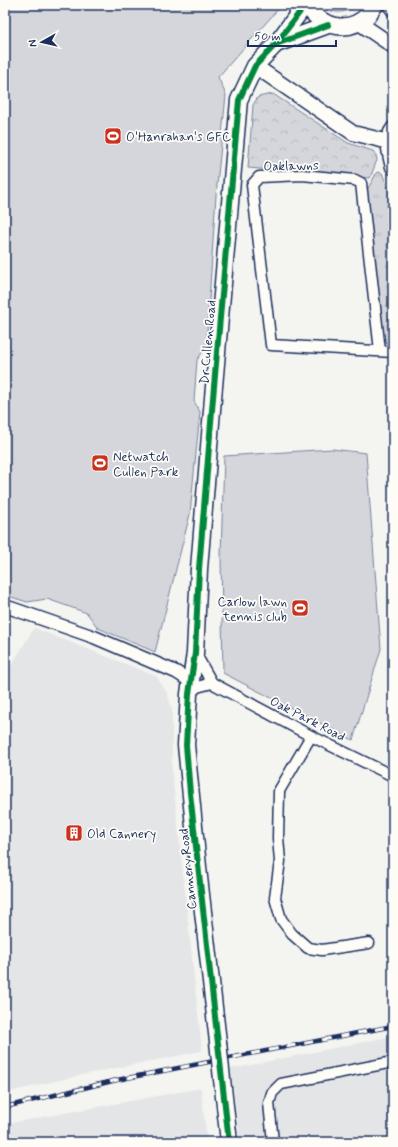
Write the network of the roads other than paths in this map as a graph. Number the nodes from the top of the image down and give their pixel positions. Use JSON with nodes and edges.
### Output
{"nodes":[{"id":1,"x":306,"y":5,"type":"edge"},
{"id":2,"x":375,"y":5,"type":"edge"},
{"id":3,"x":390,"y":5,"type":"edge"},
{"id":4,"x":393,"y":8,"type":"edge"},
{"id":5,"x":358,"y":22,"type":"junction"},
{"id":6,"x":328,"y":25,"type":"junction"},
{"id":7,"x":276,"y":44,"type":"junction"},
{"id":8,"x":393,"y":46,"type":"edge"},
{"id":9,"x":255,"y":66,"type":"junction"},
{"id":10,"x":393,"y":129,"type":"edge"},
{"id":11,"x":389,"y":142,"type":"junction"},
{"id":12,"x":393,"y":166,"type":"edge"},
{"id":13,"x":380,"y":351,"type":"junction"},
{"id":14,"x":393,"y":352,"type":"edge"},
{"id":15,"x":5,"y":606,"type":"edge"},
{"id":16,"x":195,"y":653,"type":"junction"},
{"id":17,"x":212,"y":683,"type":"junction"},
{"id":18,"x":190,"y":687,"type":"junction"},
{"id":19,"x":311,"y":736,"type":"junction"},
{"id":20,"x":393,"y":776,"type":"edge"},
{"id":21,"x":369,"y":943,"type":"dead end"},
{"id":22,"x":393,"y":1062,"type":"edge"},
{"id":23,"x":229,"y":1142,"type":"edge"},
{"id":24,"x":273,"y":1142,"type":"edge"}],
"edges":[{"from":1,"to":6,"type":"main road"},
{"from":1,"to":7,"type":"main road","name":"Dr Cullen Road"},
{"from":2,"to":5,"type":"main road"},
{"from":3,"to":4,"type":"main road"},
{"from":5,"to":6,"type":"main road"},
{"from":5,"to":8,"type":"main road"},
{"from":6,"to":7,"type":"main road"},
{"from":7,"to":9,"type":"main road","name":"Dr Cullen Road"},
{"from":9,"to":11,"type":"main road"},
{"from":9,"to":16,"type":"main road","name":"Dr Cullen Road"},
{"from":10,"to":11,"type":"main road"},
{"from":11,"to":12,"type":"main road"},
{"from":13,"to":13,"type":"street","name":"Oaklawns"},
{"from":13,"to":14,"type":"street","name":"Oaklawns"},
{"from":15,"to":18,"type":"street"},
{"from":16,"to":17,"type":"street"},
{"from":16,"to":18,"type":"main road","name":"Dr Cullen Road"},
{"from":17,"to":18,"type":"street"},
{"from":17,"to":19,"type":"street","name":"Oak Park Road"},
{"from":18,"to":23,"type":"main road","name":"Cannery Road","bridge":true},
{"from":19,"to":20,"type":"street","name":"Oak Park Road"},
{"from":19,"to":21,"type":"street"},
{"from":22,"to":24,"type":"street"}]}
